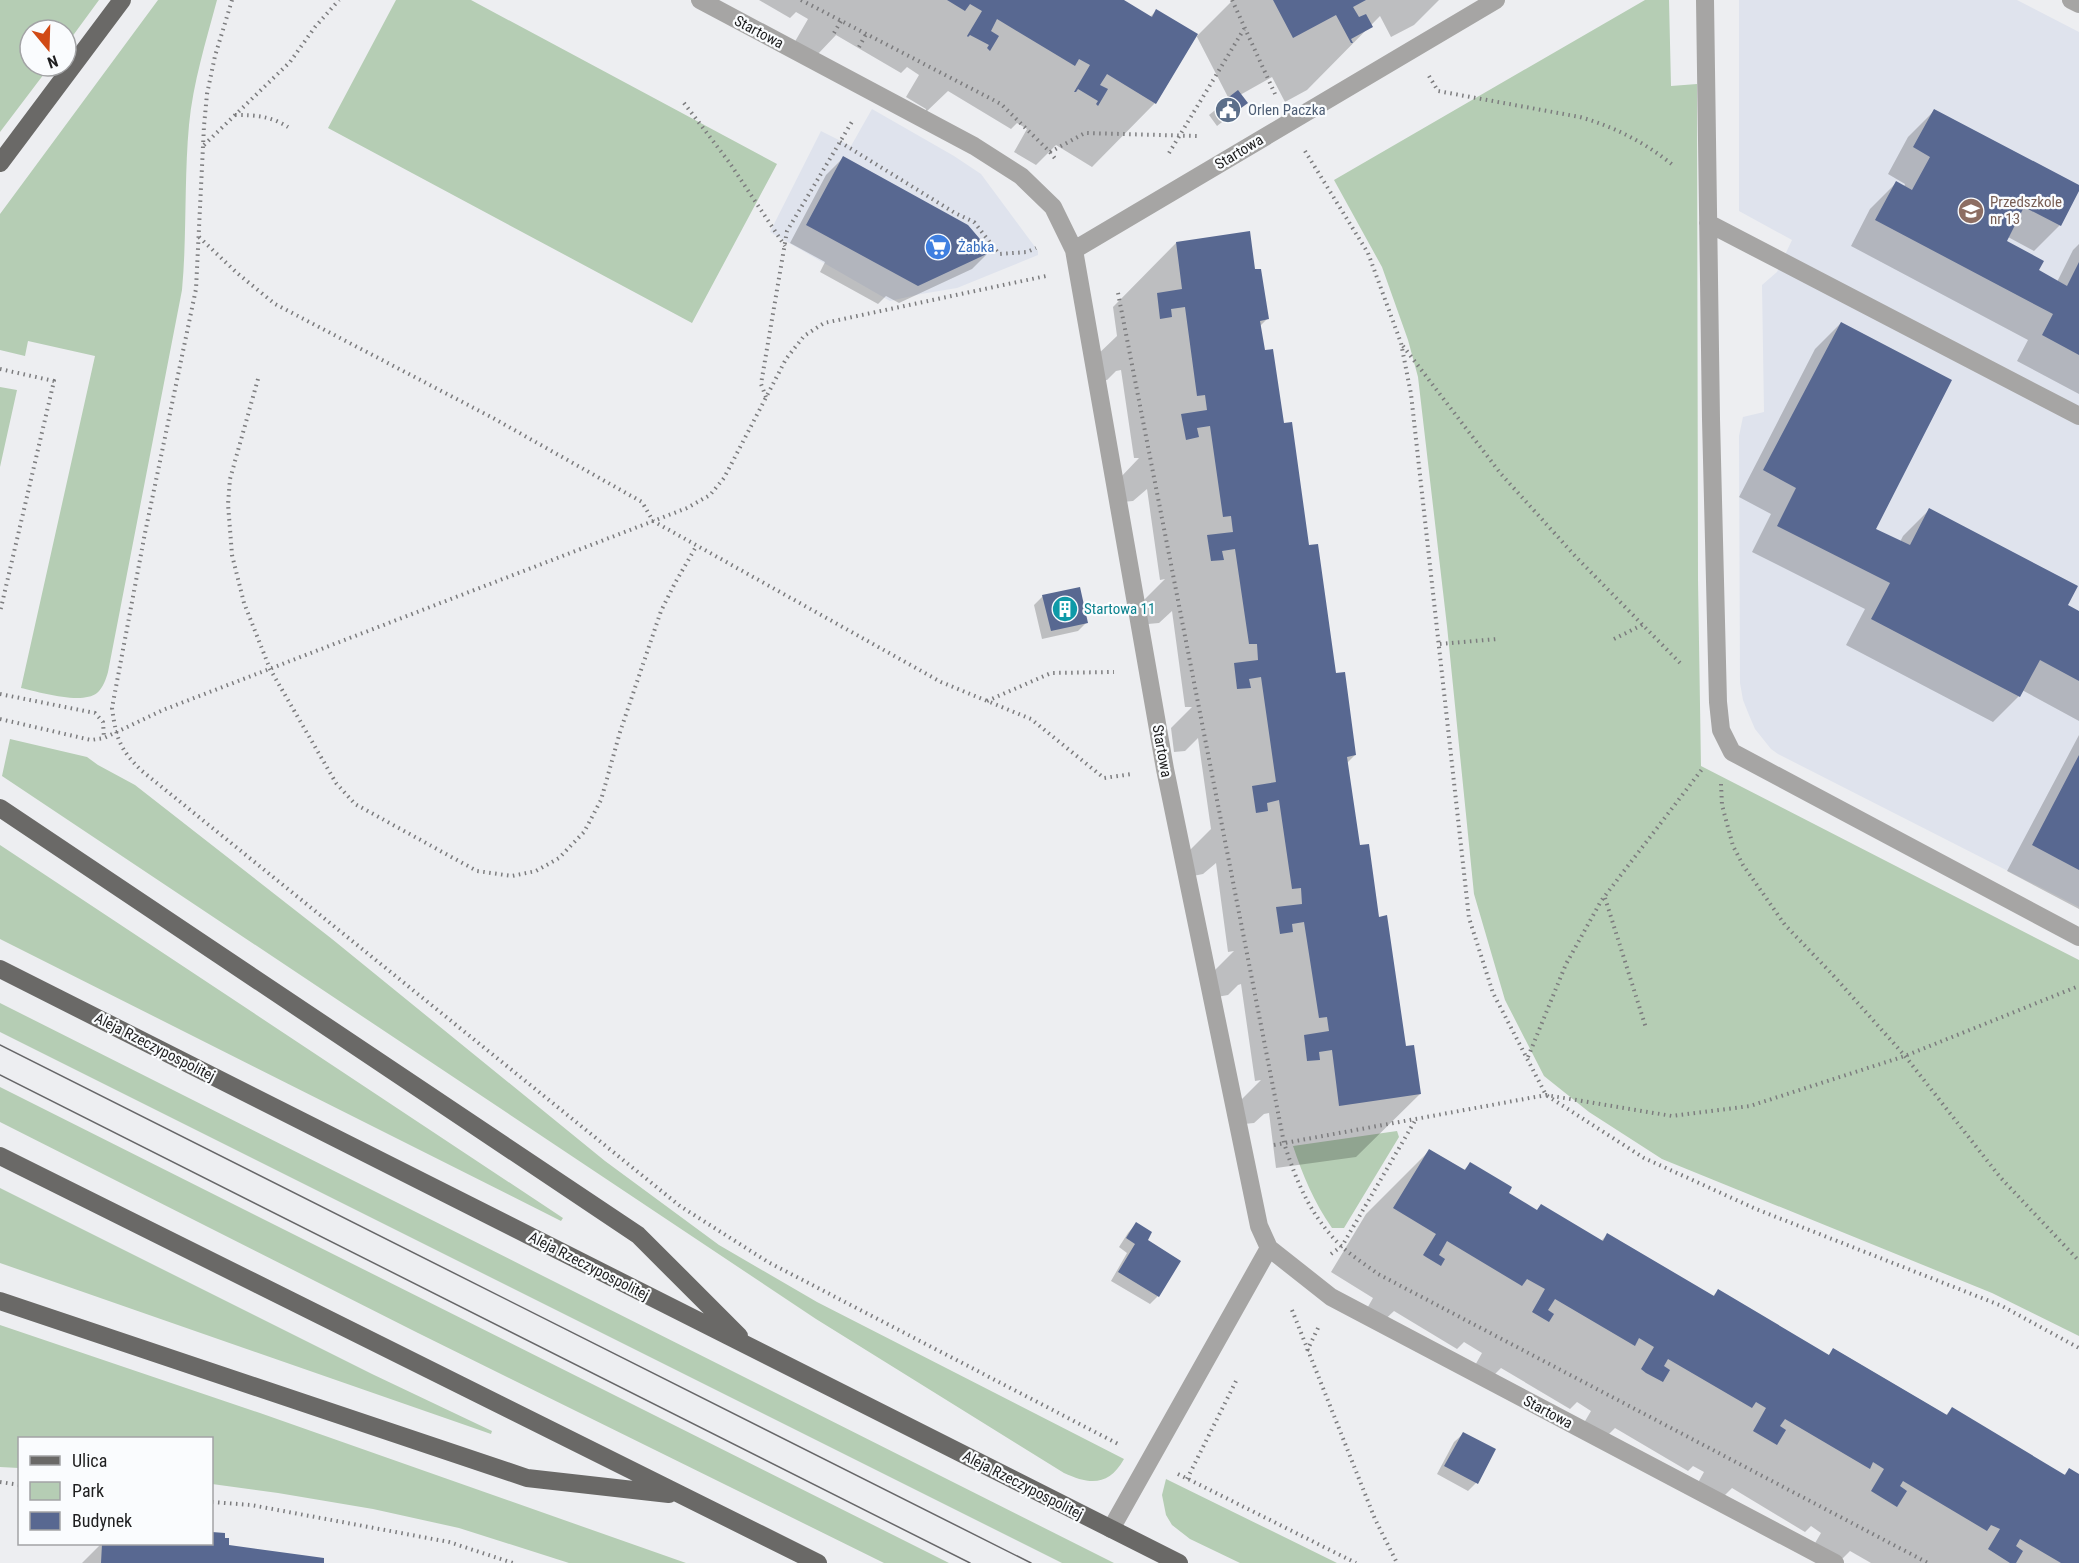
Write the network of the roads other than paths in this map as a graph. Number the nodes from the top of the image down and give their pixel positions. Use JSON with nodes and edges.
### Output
{"nodes":[{"id":1,"x":122,"y":0,"type":"edge"},
{"id":2,"x":700,"y":0,"type":"edge"},
{"id":3,"x":1496,"y":0,"type":"edge"},
{"id":4,"x":1705,"y":0,"type":"edge"},
{"id":5,"x":2071,"y":0,"type":"edge"},
{"id":6,"x":2079,"y":4,"type":"edge"},
{"id":7,"x":0,"y":164,"type":"edge"},
{"id":8,"x":1708,"y":223,"type":"junction"},
{"id":9,"x":1070,"y":242,"type":"junction"},
{"id":10,"x":2079,"y":416,"type":"edge"},
{"id":11,"x":0,"y":808,"type":"edge"},
{"id":12,"x":2079,"y":937,"type":"edge"},
{"id":13,"x":0,"y":969,"type":"edge"},
{"id":14,"x":0,"y":1156,"type":"edge"},
{"id":15,"x":1269,"y":1248,"type":"junction"},
{"id":16,"x":0,"y":1300,"type":"edge"},
{"id":17,"x":751,"y":1348,"type":"junction"},
{"id":18,"x":683,"y":1496,"type":"junction"},
{"id":19,"x":1111,"y":1529,"type":"junction"},
{"id":20,"x":818,"y":1563,"type":"edge"},
{"id":21,"x":1179,"y":1563,"type":"edge"},
{"id":22,"x":1834,"y":1563,"type":"edge"}],
"edges":[{"from":1,"to":7,"type":"main road"},
{"from":2,"to":9,"type":"street","name":"Startowa"},
{"from":3,"to":9,"type":"street","name":"Startowa"},
{"from":4,"to":8,"type":"street"},
{"from":5,"to":6,"type":"street"},
{"from":8,"to":10,"type":"street"},
{"from":8,"to":12,"type":"street"},
{"from":9,"to":15,"type":"street","name":"Startowa"},
{"from":11,"to":17,"type":"main road"},
{"from":13,"to":17,"type":"main road","name":"Aleja Rzeczypospolitej"},
{"from":14,"to":18,"type":"main road"},
{"from":15,"to":19,"type":"street"},
{"from":15,"to":22,"type":"street","name":"Startowa"},
{"from":16,"to":18,"type":"main road"},
{"from":17,"to":19,"type":"main road","name":"Aleja Rzeczypospolitej"},
{"from":18,"to":20,"type":"main road"},
{"from":19,"to":21,"type":"main road","name":"Aleja Rzeczypospolitej"}]}
